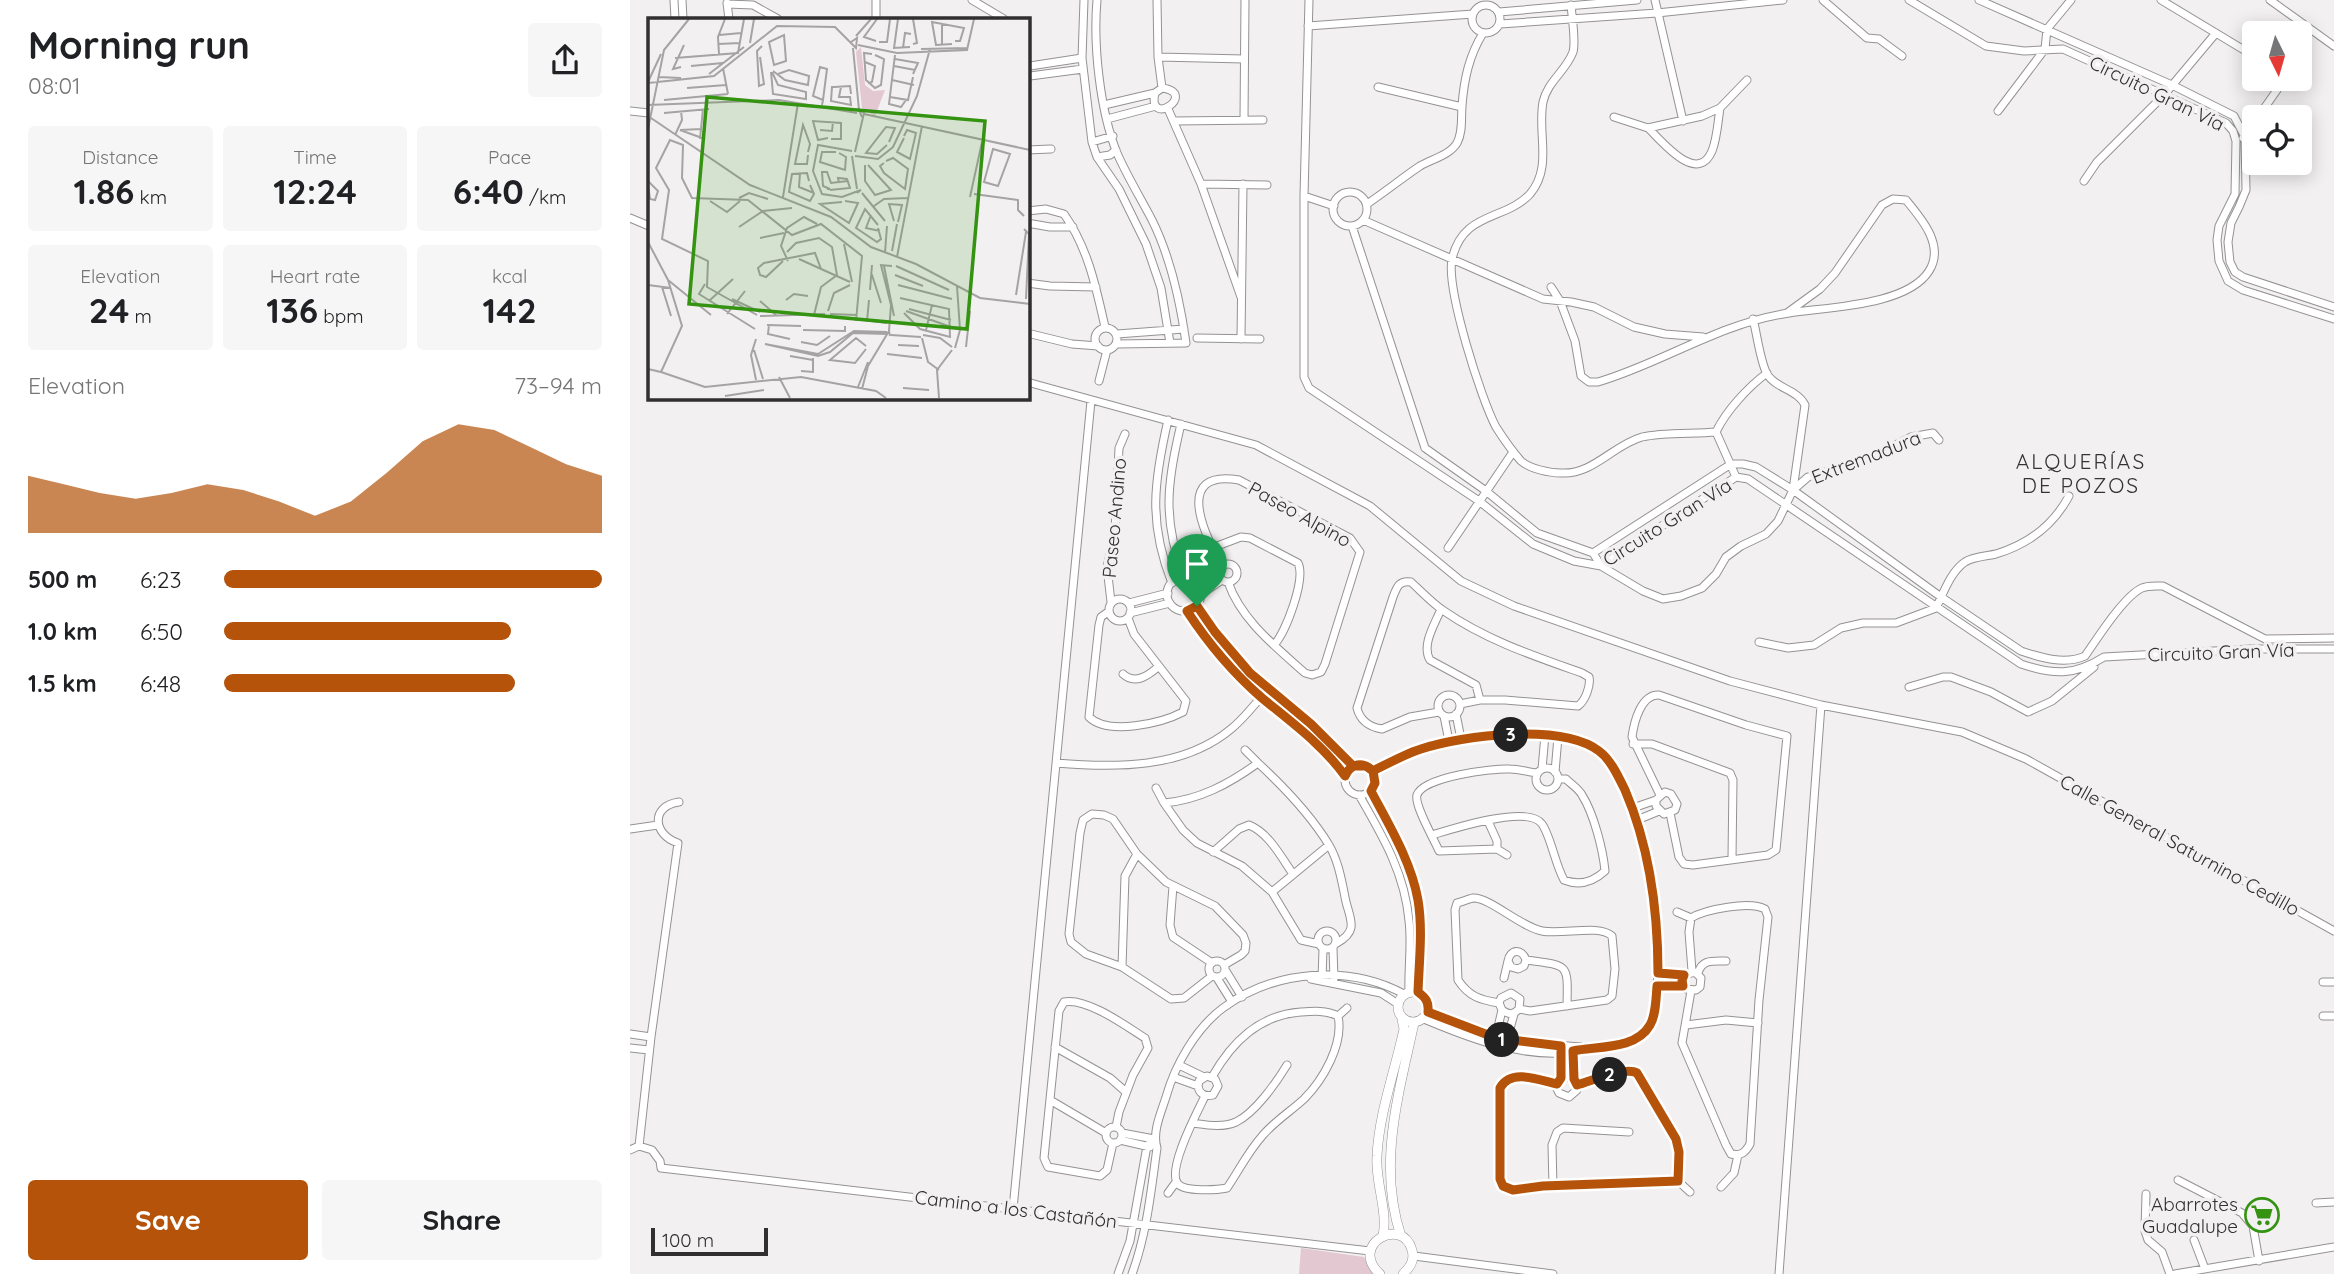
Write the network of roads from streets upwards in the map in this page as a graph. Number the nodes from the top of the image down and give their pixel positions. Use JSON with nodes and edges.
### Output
{"nodes":[{"id":1,"x":674,"y":0,"type":"edge"},
{"id":2,"x":682,"y":0,"type":"edge"},
{"id":3,"x":876,"y":0,"type":"edge"},
{"id":4,"x":972,"y":0,"type":"edge"},
{"id":5,"x":1084,"y":0,"type":"edge"},
{"id":6,"x":1097,"y":0,"type":"edge"},
{"id":7,"x":1157,"y":0,"type":"edge"},
{"id":8,"x":1245,"y":0,"type":"edge"},
{"id":9,"x":1308,"y":0,"type":"edge"},
{"id":10,"x":1637,"y":0,"type":"edge"},
{"id":11,"x":1655,"y":0,"type":"edge"},
{"id":12,"x":1783,"y":0,"type":"edge"},
{"id":13,"x":1823,"y":0,"type":"edge"},
{"id":14,"x":1909,"y":0,"type":"edge"},
{"id":15,"x":1979,"y":0,"type":"edge"},
{"id":16,"x":2071,"y":0,"type":"edge"},
{"id":17,"x":2161,"y":0,"type":"edge"},
{"id":18,"x":2270,"y":0,"type":"edge"},
{"id":19,"x":727,"y":2,"type":"edge"},
{"id":20,"x":1571,"y":5,"type":"junction"},
{"id":21,"x":1499,"y":12,"type":"junction"},
{"id":22,"x":1657,"y":13,"type":"junction"},
{"id":23,"x":1473,"y":14,"type":"junction"},
{"id":24,"x":675,"y":18,"type":"edge"},
{"id":25,"x":683,"y":18,"type":"edge"},
{"id":26,"x":776,"y":18,"type":"edge"},
{"id":27,"x":876,"y":18,"type":"edge"},
{"id":28,"x":1002,"y":18,"type":"edge"},
{"id":29,"x":1572,"y":20,"type":"junction"},
{"id":30,"x":1500,"y":24,"type":"junction"},
{"id":31,"x":1308,"y":26,"type":"junction"},
{"id":32,"x":2047,"y":29,"type":"junction"},
{"id":33,"x":1483,"y":33,"type":"junction"},
{"id":34,"x":2216,"y":33,"type":"junction"},
{"id":35,"x":2334,"y":46,"type":"edge"},
{"id":36,"x":2045,"y":49,"type":"junction"},
{"id":37,"x":2242,"y":49,"type":"edge"},
{"id":38,"x":1902,"y":56,"type":"dead end"},
{"id":39,"x":1158,"y":57,"type":"junction"},
{"id":40,"x":1082,"y":58,"type":"junction"},
{"id":41,"x":1244,"y":59,"type":"junction"},
{"id":42,"x":1029,"y":64,"type":"edge"},
{"id":43,"x":1083,"y":68,"type":"junction"},
{"id":44,"x":1029,"y":77,"type":"edge"},
{"id":45,"x":1747,"y":80,"type":"dead end"},
{"id":46,"x":2172,"y":85,"type":"junction"},
{"id":47,"x":1378,"y":87,"type":"dead end"},
{"id":48,"x":1158,"y":91,"type":"junction"},
{"id":49,"x":2164,"y":95,"type":"junction"},
{"id":50,"x":1104,"y":106,"type":"junction"},
{"id":51,"x":1156,"y":106,"type":"junction"},
{"id":52,"x":1462,"y":107,"type":"junction"},
{"id":53,"x":1168,"y":108,"type":"junction"},
{"id":54,"x":1720,"y":108,"type":"junction"},
{"id":55,"x":630,"y":111,"type":"edge"},
{"id":56,"x":1998,"y":111,"type":"dead end"},
{"id":57,"x":648,"y":113,"type":"edge"},
{"id":58,"x":1614,"y":117,"type":"dead end"},
{"id":59,"x":1107,"y":119,"type":"junction"},
{"id":60,"x":1263,"y":120,"type":"dead end"},
{"id":61,"x":1174,"y":121,"type":"junction"},
{"id":62,"x":1244,"y":121,"type":"junction"},
{"id":63,"x":1683,"y":121,"type":"junction"},
{"id":64,"x":1648,"y":128,"type":"junction"},
{"id":65,"x":2242,"y":132,"type":"edge"},
{"id":66,"x":1113,"y":136,"type":"junction"},
{"id":67,"x":2242,"y":138,"type":"edge"},
{"id":68,"x":2236,"y":141,"type":"junction"},
{"id":69,"x":1092,"y":142,"type":"junction"},
{"id":70,"x":1051,"y":149,"type":"dead end"},
{"id":71,"x":1029,"y":150,"type":"edge"},
{"id":72,"x":1116,"y":150,"type":"junction"},
{"id":73,"x":1097,"y":157,"type":"junction"},
{"id":74,"x":2246,"y":175,"type":"edge"},
{"id":75,"x":2084,"y":181,"type":"dead end"},
{"id":76,"x":1201,"y":184,"type":"junction"},
{"id":77,"x":1243,"y":184,"type":"junction"},
{"id":78,"x":1267,"y":185,"type":"dead end"},
{"id":79,"x":1304,"y":196,"type":"junction"},
{"id":80,"x":1367,"y":204,"type":"junction"},
{"id":81,"x":1334,"y":206,"type":"junction"},
{"id":82,"x":1029,"y":211,"type":"edge"},
{"id":83,"x":630,"y":218,"type":"edge"},
{"id":84,"x":1363,"y":220,"type":"junction"},
{"id":85,"x":1029,"y":223,"type":"edge"},
{"id":86,"x":648,"y":226,"type":"edge"},
{"id":87,"x":1352,"y":226,"type":"junction"},
{"id":88,"x":1073,"y":227,"type":"junction"},
{"id":89,"x":1452,"y":260,"type":"junction"},
{"id":90,"x":2235,"y":272,"type":"junction"},
{"id":91,"x":2228,"y":281,"type":"junction"},
{"id":92,"x":1029,"y":283,"type":"edge"},
{"id":93,"x":1096,"y":287,"type":"junction"},
{"id":94,"x":1551,"y":287,"type":"dead end"},
{"id":95,"x":1241,"y":297,"type":"junction"},
{"id":96,"x":1560,"y":302,"type":"junction"},
{"id":97,"x":2334,"y":307,"type":"edge"},
{"id":98,"x":1787,"y":313,"type":"junction"},
{"id":99,"x":1754,"y":319,"type":"junction"},
{"id":100,"x":2334,"y":319,"type":"edge"},
{"id":101,"x":1105,"y":327,"type":"junction"},
{"id":102,"x":1184,"y":329,"type":"junction"},
{"id":103,"x":1168,"y":331,"type":"junction"},
{"id":104,"x":1029,"y":333,"type":"edge"},
{"id":105,"x":1117,"y":334,"type":"junction"},
{"id":106,"x":1703,"y":337,"type":"junction"},
{"id":107,"x":1197,"y":338,"type":"dead end"},
{"id":108,"x":1241,"y":339,"type":"junction"},
{"id":109,"x":1260,"y":339,"type":"dead end"},
{"id":110,"x":1116,"y":344,"type":"junction"},
{"id":111,"x":1170,"y":344,"type":"junction"},
{"id":112,"x":1098,"y":346,"type":"junction"},
{"id":113,"x":1107,"y":350,"type":"junction"},
{"id":114,"x":1767,"y":373,"type":"junction"},
{"id":115,"x":1099,"y":381,"type":"dead end"},
{"id":116,"x":1029,"y":383,"type":"edge"},
{"id":117,"x":1091,"y":401,"type":"junction"},
{"id":118,"x":1168,"y":420,"type":"junction"},
{"id":119,"x":1181,"y":424,"type":"junction"},
{"id":120,"x":1716,"y":432,"type":"junction"},
{"id":121,"x":1125,"y":434,"type":"dead end"},
{"id":122,"x":1939,"y":440,"type":"dead end"},
{"id":123,"x":1425,"y":449,"type":"junction"},
{"id":124,"x":1513,"y":452,"type":"junction"},
{"id":125,"x":1417,"y":460,"type":"junction"},
{"id":126,"x":1731,"y":464,"type":"junction"},
{"id":127,"x":1796,"y":466,"type":"junction"},
{"id":128,"x":1736,"y":477,"type":"junction"},
{"id":129,"x":1808,"y":477,"type":"junction"},
{"id":130,"x":1793,"y":490,"type":"junction"},
{"id":131,"x":1486,"y":491,"type":"junction"},
{"id":132,"x":1683,"y":496,"type":"junction"},
{"id":133,"x":2070,"y":496,"type":"dead end"},
{"id":134,"x":1479,"y":501,"type":"junction"},
{"id":135,"x":1785,"y":503,"type":"junction"},
{"id":136,"x":1690,"y":506,"type":"junction"},
{"id":137,"x":1212,"y":548,"type":"junction"},
{"id":138,"x":1448,"y":548,"type":"dead end"},
{"id":139,"x":1593,"y":553,"type":"junction"},
{"id":140,"x":1222,"y":566,"type":"junction"},
{"id":141,"x":1601,"y":566,"type":"junction"},
{"id":142,"x":1184,"y":577,"type":"junction"},
{"id":143,"x":1223,"y":579,"type":"junction"},
{"id":144,"x":1196,"y":582,"type":"junction"},
{"id":145,"x":1172,"y":583,"type":"junction"},
{"id":146,"x":1168,"y":593,"type":"junction"},
{"id":147,"x":1201,"y":594,"type":"junction"},
{"id":148,"x":1941,"y":597,"type":"junction"},
{"id":149,"x":1111,"y":602,"type":"junction"},
{"id":150,"x":1129,"y":603,"type":"junction"},
{"id":151,"x":1170,"y":603,"type":"junction"},
{"id":152,"x":1197,"y":606,"type":"junction"},
{"id":153,"x":1936,"y":608,"type":"junction"},
{"id":154,"x":1441,"y":609,"type":"junction"},
{"id":155,"x":1187,"y":611,"type":"junction"},
{"id":156,"x":1108,"y":612,"type":"junction"},
{"id":157,"x":1129,"y":615,"type":"junction"},
{"id":158,"x":2253,"y":635,"type":"junction"},
{"id":159,"x":2334,"y":638,"type":"edge"},
{"id":160,"x":1759,"y":642,"type":"dead end"},
{"id":161,"x":1274,"y":645,"type":"junction"},
{"id":162,"x":2251,"y":649,"type":"junction"},
{"id":163,"x":2334,"y":649,"type":"edge"},
{"id":164,"x":2085,"y":656,"type":"junction"},
{"id":165,"x":2093,"y":663,"type":"junction"},
{"id":166,"x":1158,"y":666,"type":"junction"},
{"id":167,"x":1123,"y":674,"type":"dead end"},
{"id":168,"x":1909,"y":687,"type":"dead end"},
{"id":169,"x":1261,"y":697,"type":"junction"},
{"id":170,"x":1480,"y":701,"type":"junction"},
{"id":171,"x":1460,"y":705,"type":"junction"},
{"id":172,"x":1821,"y":705,"type":"junction"},
{"id":173,"x":1442,"y":714,"type":"junction"},
{"id":174,"x":1456,"y":714,"type":"junction"},
{"id":175,"x":1545,"y":735,"type":"junction"},
{"id":176,"x":1558,"y":737,"type":"junction"},
{"id":177,"x":1461,"y":739,"type":"junction"},
{"id":178,"x":1449,"y":741,"type":"junction"},
{"id":179,"x":1633,"y":744,"type":"junction"},
{"id":180,"x":1245,"y":750,"type":"dead end"},
{"id":181,"x":1056,"y":763,"type":"junction"},
{"id":182,"x":1258,"y":763,"type":"junction"},
{"id":183,"x":1353,"y":766,"type":"junction"},
{"id":184,"x":1373,"y":771,"type":"junction"},
{"id":185,"x":1540,"y":771,"type":"junction"},
{"id":186,"x":1345,"y":776,"type":"junction"},
{"id":187,"x":1557,"y":776,"type":"junction"},
{"id":188,"x":1156,"y":788,"type":"dead end"},
{"id":189,"x":1371,"y":791,"type":"junction"},
{"id":190,"x":1359,"y":795,"type":"junction"},
{"id":191,"x":1658,"y":797,"type":"junction"},
{"id":192,"x":679,"y":802,"type":"dead end"},
{"id":193,"x":1164,"y":803,"type":"junction"},
{"id":194,"x":1633,"y":808,"type":"junction"},
{"id":195,"x":1659,"y":811,"type":"junction"},
{"id":196,"x":1670,"y":813,"type":"junction"},
{"id":197,"x":1637,"y":820,"type":"junction"},
{"id":198,"x":1488,"y":821,"type":"junction"},
{"id":199,"x":658,"y":825,"type":"junction"},
{"id":200,"x":630,"y":829,"type":"edge"},
{"id":201,"x":1432,"y":835,"type":"junction"},
{"id":202,"x":1329,"y":845,"type":"junction"},
{"id":203,"x":1497,"y":849,"type":"junction"},
{"id":204,"x":1213,"y":852,"type":"junction"},
{"id":205,"x":1138,"y":854,"type":"junction"},
{"id":206,"x":1507,"y":855,"type":"dead end"},
{"id":207,"x":1732,"y":858,"type":"junction"},
{"id":208,"x":1293,"y":874,"type":"junction"},
{"id":209,"x":1173,"y":886,"type":"junction"},
{"id":210,"x":1272,"y":892,"type":"junction"},
{"id":211,"x":1771,"y":901,"type":"dead end"},
{"id":212,"x":1763,"y":908,"type":"junction"},
{"id":213,"x":1678,"y":912,"type":"dead end"},
{"id":214,"x":1691,"y":918,"type":"junction"},
{"id":215,"x":2334,"y":931,"type":"edge"},
{"id":216,"x":1335,"y":945,"type":"junction"},
{"id":217,"x":1321,"y":946,"type":"junction"},
{"id":218,"x":1526,"y":960,"type":"junction"},
{"id":219,"x":1508,"y":961,"type":"junction"},
{"id":220,"x":1726,"y":961,"type":"dead end"},
{"id":221,"x":1212,"y":963,"type":"junction"},
{"id":222,"x":1122,"y":967,"type":"junction"},
{"id":223,"x":1225,"y":968,"type":"junction"},
{"id":224,"x":1658,"y":973,"type":"junction"},
{"id":225,"x":1691,"y":973,"type":"junction"},
{"id":226,"x":1215,"y":977,"type":"junction"},
{"id":227,"x":1322,"y":978,"type":"junction"},
{"id":228,"x":1503,"y":978,"type":"dead end"},
{"id":229,"x":1334,"y":979,"type":"junction"},
{"id":230,"x":2323,"y":982,"type":"dead end"},
{"id":231,"x":2334,"y":982,"type":"edge"},
{"id":232,"x":1657,"y":986,"type":"junction"},
{"id":233,"x":1683,"y":986,"type":"junction"},
{"id":234,"x":1691,"y":991,"type":"junction"},
{"id":235,"x":1411,"y":993,"type":"junction"},
{"id":236,"x":1242,"y":997,"type":"junction"},
{"id":237,"x":1231,"y":1002,"type":"junction"},
{"id":238,"x":1398,"y":1003,"type":"junction"},
{"id":239,"x":1567,"y":1006,"type":"junction"},
{"id":240,"x":1501,"y":1007,"type":"junction"},
{"id":241,"x":1347,"y":1008,"type":"dead end"},
{"id":242,"x":1516,"y":1012,"type":"junction"},
{"id":243,"x":1339,"y":1016,"type":"junction"},
{"id":244,"x":2323,"y":1016,"type":"dead end"},
{"id":245,"x":2334,"y":1016,"type":"edge"},
{"id":246,"x":1422,"y":1018,"type":"junction"},
{"id":247,"x":1402,"y":1019,"type":"junction"},
{"id":248,"x":1758,"y":1023,"type":"junction"},
{"id":249,"x":1686,"y":1026,"type":"junction"},
{"id":250,"x":630,"y":1034,"type":"edge"},
{"id":251,"x":651,"y":1037,"type":"junction"},
{"id":252,"x":1495,"y":1041,"type":"junction"},
{"id":253,"x":1506,"y":1044,"type":"junction"},
{"id":254,"x":1055,"y":1046,"type":"junction"},
{"id":255,"x":630,"y":1048,"type":"edge"},
{"id":256,"x":1561,"y":1049,"type":"junction"},
{"id":257,"x":1573,"y":1049,"type":"junction"},
{"id":258,"x":649,"y":1050,"type":"junction"},
{"id":259,"x":1179,"y":1065,"type":"junction"},
{"id":260,"x":1287,"y":1065,"type":"dead end"},
{"id":261,"x":1173,"y":1077,"type":"junction"},
{"id":262,"x":1208,"y":1077,"type":"junction"},
{"id":263,"x":1559,"y":1081,"type":"junction"},
{"id":264,"x":1576,"y":1082,"type":"junction"},
{"id":265,"x":1198,"y":1086,"type":"junction"},
{"id":266,"x":1126,"y":1092,"type":"junction"},
{"id":267,"x":1205,"y":1096,"type":"junction"},
{"id":268,"x":1050,"y":1101,"type":"junction"},
{"id":269,"x":1192,"y":1123,"type":"junction"},
{"id":270,"x":1629,"y":1132,"type":"dead end"},
{"id":271,"x":1106,"y":1133,"type":"junction"},
{"id":272,"x":1118,"y":1136,"type":"junction"},
{"id":273,"x":1154,"y":1139,"type":"junction"},
{"id":274,"x":639,"y":1146,"type":"junction"},
{"id":275,"x":1147,"y":1146,"type":"junction"},
{"id":276,"x":1157,"y":1148,"type":"junction"},
{"id":277,"x":630,"y":1150,"type":"edge"},
{"id":278,"x":1738,"y":1155,"type":"junction"},
{"id":279,"x":2178,"y":1180,"type":"dead end"},
{"id":280,"x":1678,"y":1181,"type":"junction"},
{"id":281,"x":1177,"y":1182,"type":"junction"},
{"id":282,"x":1553,"y":1187,"type":"junction"},
{"id":283,"x":1721,"y":1187,"type":"dead end"},
{"id":284,"x":1689,"y":1192,"type":"dead end"},
{"id":285,"x":1168,"y":1193,"type":"dead end"},
{"id":286,"x":2146,"y":1194,"type":"dead end"},
{"id":287,"x":2334,"y":1202,"type":"edge"},
{"id":288,"x":2316,"y":1203,"type":"dead end"},
{"id":289,"x":1013,"y":1209,"type":"junction"},
{"id":290,"x":1133,"y":1223,"type":"junction"},
{"id":291,"x":1147,"y":1225,"type":"junction"},
{"id":292,"x":1383,"y":1236,"type":"junction"},
{"id":293,"x":1401,"y":1236,"type":"junction"},
{"id":294,"x":2194,"y":1240,"type":"dead end"},
{"id":295,"x":2334,"y":1247,"type":"edge"},
{"id":296,"x":1370,"y":1251,"type":"junction"},
{"id":297,"x":1413,"y":1256,"type":"junction"},
{"id":298,"x":2259,"y":1261,"type":"junction"},
{"id":299,"x":2205,"y":1269,"type":"junction"},
{"id":300,"x":1118,"y":1274,"type":"edge"},
{"id":301,"x":1132,"y":1274,"type":"edge"},
{"id":302,"x":1380,"y":1274,"type":"edge"},
{"id":303,"x":1403,"y":1274,"type":"edge"},
{"id":304,"x":1553,"y":1274,"type":"edge"},
{"id":305,"x":1779,"y":1274,"type":"edge"},
{"id":306,"x":2173,"y":1274,"type":"edge"}],
"edges":[{"from":1,"to":24,"type":"street"},
{"from":2,"to":25,"type":"street"},
{"from":3,"to":27,"type":"street"},
{"from":4,"to":28,"type":"street"},
{"from":5,"to":40,"type":"street"},
{"from":6,"to":50,"type":"street"},
{"from":7,"to":39,"type":"street"},
{"from":8,"to":41,"type":"street"},
{"from":9,"to":31,"type":"street","name":"Circuito Gran Vía"},
{"from":10,"to":20,"type":"street"},
{"from":11,"to":22,"type":"street"},
{"from":12,"to":22,"type":"street"},
{"from":13,"to":38,"type":"street"},
{"from":14,"to":36,"type":"street","name":"Circuito Gran Vía"},
{"from":15,"to":32,"type":"street","name":"Circuito Gran Vía"},
{"from":16,"to":32,"type":"street"},
{"from":17,"to":34,"type":"street"},
{"from":18,"to":35,"type":"street"},
{"from":19,"to":26,"type":"street"},
{"from":20,"to":21,"type":"street"},
{"from":20,"to":29,"type":"street"},
{"from":21,"to":23,"type":"street"},
{"from":21,"to":30,"type":"street"},
{"from":22,"to":29,"type":"street"},
{"from":22,"to":63,"type":"street"},
{"from":23,"to":31,"type":"street"},
{"from":23,"to":33,"type":"street"},
{"from":29,"to":30,"type":"street"},
{"from":29,"to":89,"type":"street"},
{"from":30,"to":33,"type":"street"},
{"from":31,"to":79,"type":"street","name":"Circuito Gran Vía"},
{"from":32,"to":36,"type":"street"},
{"from":32,"to":46,"type":"street","name":"Circuito Gran Vía"},
{"from":33,"to":52,"type":"street"},
{"from":34,"to":37,"type":"street"},
{"from":34,"to":46,"type":"street"},
{"from":36,"to":49,"type":"street","name":"Circuito Gran Vía"},
{"from":36,"to":56,"type":"street"},
{"from":39,"to":41,"type":"street"},
{"from":39,"to":48,"type":"street"},
{"from":40,"to":42,"type":"street"},
{"from":40,"to":43,"type":"street"},
{"from":41,"to":62,"type":"street"},
{"from":43,"to":44,"type":"street"},
{"from":43,"to":69,"type":"street"},
{"from":45,"to":54,"type":"street"},
{"from":46,"to":49,"type":"street"},
{"from":46,"to":65,"type":"street","name":"Circuito Gran Vía"},
{"from":47,"to":52,"type":"street"},
{"from":48,"to":50,"type":"street"},
{"from":48,"to":51,"type":"street"},
{"from":48,"to":53,"type":"street"},
{"from":49,"to":68,"type":"street","name":"Circuito Gran Vía"},
{"from":49,"to":75,"type":"street"},
{"from":50,"to":59,"type":"street"},
{"from":51,"to":53,"type":"street"},
{"from":51,"to":59,"type":"street"},
{"from":52,"to":80,"type":"street"},
{"from":53,"to":61,"type":"street"},
{"from":54,"to":63,"type":"street"},
{"from":54,"to":64,"type":"street"},
{"from":55,"to":57,"type":"street"},
{"from":58,"to":64,"type":"street"},
{"from":59,"to":66,"type":"street"},
{"from":60,"to":62,"type":"street"},
{"from":61,"to":62,"type":"street"},
{"from":61,"to":76,"type":"street"},
{"from":63,"to":64,"type":"street"},
{"from":66,"to":69,"type":"street"},
{"from":66,"to":72,"type":"street"},
{"from":67,"to":68,"type":"street"},
{"from":68,"to":91,"type":"street","name":"Circuito Gran Vía"},
{"from":69,"to":73,"type":"street"},
{"from":70,"to":71,"type":"street"},
{"from":72,"to":73,"type":"street"},
{"from":72,"to":102,"type":"street"},
{"from":73,"to":103,"type":"street"},
{"from":74,"to":90,"type":"street","name":"Circuito Gran Vía"},
{"from":76,"to":77,"type":"street"},
{"from":76,"to":95,"type":"street"},
{"from":77,"to":78,"type":"street"},
{"from":77,"to":95,"type":"street"},
{"from":79,"to":81,"type":"street"},
{"from":79,"to":125,"type":"street","name":"Circuito Gran Vía"},
{"from":80,"to":81,"type":"street"},
{"from":80,"to":84,"type":"street"},
{"from":81,"to":87,"type":"street"},
{"from":82,"to":88,"type":"street"},
{"from":83,"to":86,"type":"street"},
{"from":84,"to":87,"type":"street"},
{"from":84,"to":89,"type":"street"},
{"from":85,"to":88,"type":"street"},
{"from":87,"to":123,"type":"street"},
{"from":88,"to":93,"type":"street"},
{"from":89,"to":96,"type":"street"},
{"from":89,"to":124,"type":"street"},
{"from":90,"to":91,"type":"street"},
{"from":90,"to":97,"type":"street"},
{"from":91,"to":100,"type":"street"},
{"from":92,"to":93,"type":"street"},
{"from":93,"to":101,"type":"street"},
{"from":94,"to":96,"type":"street"},
{"from":95,"to":108,"type":"street"},
{"from":96,"to":106,"type":"street"},
{"from":96,"to":106,"type":"street"},
{"from":98,"to":98,"type":"street"},
{"from":98,"to":99,"type":"street"},
{"from":99,"to":106,"type":"street"},
{"from":99,"to":114,"type":"street"},
{"from":101,"to":105,"type":"street"},
{"from":101,"to":112,"type":"street"},
{"from":102,"to":103,"type":"street"},
{"from":102,"to":111,"type":"street"},
{"from":103,"to":105,"type":"street"},
{"from":103,"to":111,"type":"street"},
{"from":104,"to":112,"type":"street"},
{"from":105,"to":110,"type":"street"},
{"from":107,"to":108,"type":"street"},
{"from":108,"to":109,"type":"street"},
{"from":110,"to":111,"type":"street"},
{"from":110,"to":113,"type":"street"},
{"from":112,"to":113,"type":"street"},
{"from":113,"to":115,"type":"street"},
{"from":114,"to":120,"type":"street"},
{"from":114,"to":127,"type":"street"},
{"from":116,"to":117,"type":"street","name":"Calle General Saturnino Cedillo"},
{"from":117,"to":118,"type":"street","name":"Calle General Saturnino Cedillo"},
{"from":117,"to":181,"type":"street"},
{"from":118,"to":119,"type":"street","name":"Calle General Saturnino Cedillo"},
{"from":118,"to":145,"type":"street"},
{"from":119,"to":142,"type":"street"},
{"from":119,"to":172,"type":"street","name":"Calle General Saturnino Cedillo"},
{"from":120,"to":124,"type":"street"},
{"from":120,"to":126,"type":"street"},
{"from":121,"to":149,"type":"street","name":"Paseo Andino"},
{"from":122,"to":129,"type":"street","name":"Extremadura"},
{"from":123,"to":125,"type":"street"},
{"from":123,"to":131,"type":"street","name":"Circuito Gran Vía"},
{"from":124,"to":131,"type":"street"},
{"from":125,"to":134,"type":"street","name":"Circuito Gran Vía"},
{"from":126,"to":128,"type":"street"},
{"from":126,"to":130,"type":"street","name":"Circuito Gran Vía"},
{"from":126,"to":132,"type":"street","name":"Circuito Gran Vía"},
{"from":127,"to":129,"type":"street"},
{"from":127,"to":130,"type":"street"},
{"from":128,"to":135,"type":"street","name":"Circuito Gran Vía"},
{"from":128,"to":136,"type":"street","name":"Circuito Gran Vía"},
{"from":129,"to":130,"type":"street","name":"Extremadura"},
{"from":130,"to":135,"type":"street"},
{"from":130,"to":148,"type":"street","name":"Circuito Gran Vía"},
{"from":131,"to":134,"type":"street"},
{"from":131,"to":139,"type":"street","name":"Circuito Gran Vía"},
{"from":132,"to":136,"type":"street"},
{"from":132,"to":139,"type":"street","name":"Circuito Gran Vía"},
{"from":133,"to":148,"type":"street"},
{"from":134,"to":138,"type":"street"},
{"from":134,"to":141,"type":"street","name":"Circuito Gran Vía"},
{"from":135,"to":141,"type":"street"},
{"from":135,"to":153,"type":"street","name":"Circuito Gran Vía"},
{"from":136,"to":141,"type":"street","name":"Circuito Gran Vía"},
{"from":137,"to":140,"type":"street","name":"Paseo Alpino"},
{"from":137,"to":161,"type":"street"},
{"from":137,"to":161,"type":"street","name":"Paseo Alpino"},
{"from":139,"to":141,"type":"street"},
{"from":140,"to":143,"type":"street"},
{"from":140,"to":143,"type":"street","name":"Paseo Alpino"},
{"from":142,"to":144,"type":"street"},
{"from":142,"to":145,"type":"street"},
{"from":143,"to":144,"type":"street"},
{"from":143,"to":147,"type":"street"},
{"from":143,"to":161,"type":"street","name":"Paseo Alpino"},
{"from":144,"to":147,"type":"street"},
{"from":145,"to":146,"type":"street"},
{"from":146,"to":150,"type":"street","name":"Paseo Andino"},
{"from":146,"to":151,"type":"street"},
{"from":147,"to":152,"type":"street"},
{"from":148,"to":153,"type":"street"},
{"from":148,"to":164,"type":"street","name":"Circuito Gran Vía"},
{"from":149,"to":150,"type":"street","name":"Paseo Andino"},
{"from":149,"to":156,"type":"street","name":"Paseo Andino"},
{"from":150,"to":157,"type":"street","name":"Paseo Andino"},
{"from":151,"to":155,"type":"street"},
{"from":151,"to":157,"type":"street"},
{"from":152,"to":155,"type":"street"},
{"from":152,"to":183,"type":"street"},
{"from":153,"to":160,"type":"street"},
{"from":153,"to":165,"type":"street","name":"Circuito Gran Vía"},
{"from":154,"to":170,"type":"street"},
{"from":154,"to":170,"type":"street"},
{"from":154,"to":173,"type":"street"},
{"from":155,"to":169,"type":"street"},
{"from":156,"to":157,"type":"street"},
{"from":156,"to":166,"type":"street","name":"Paseo Andino"},
{"from":157,"to":166,"type":"street","name":"Paseo Andino"},
{"from":158,"to":159,"type":"street","name":"Circuito Gran Vía"},
{"from":158,"to":162,"type":"street"},
{"from":158,"to":164,"type":"street","name":"Circuito Gran Vía"},
{"from":162,"to":163,"type":"street","name":"Circuito Gran Vía"},
{"from":162,"to":165,"type":"street","name":"Circuito Gran Vía"},
{"from":164,"to":165,"type":"street"},
{"from":165,"to":168,"type":"street"},
{"from":166,"to":167,"type":"street"},
{"from":169,"to":181,"type":"street"},
{"from":169,"to":186,"type":"street"},
{"from":170,"to":171,"type":"street"},
{"from":171,"to":173,"type":"street"},
{"from":171,"to":174,"type":"street"},
{"from":172,"to":215,"type":"street","name":"Calle General Saturnino Cedillo"},
{"from":172,"to":305,"type":"street"},
{"from":173,"to":174,"type":"street"},
{"from":173,"to":178,"type":"street"},
{"from":174,"to":177,"type":"street"},
{"from":175,"to":176,"type":"street"},
{"from":175,"to":177,"type":"street"},
{"from":175,"to":185,"type":"street"},
{"from":176,"to":187,"type":"street"},
{"from":176,"to":194,"type":"street"},
{"from":177,"to":178,"type":"street"},
{"from":178,"to":184,"type":"street"},
{"from":179,"to":191,"type":"street"},
{"from":179,"to":207,"type":"street"},
{"from":179,"to":207,"type":"street"},
{"from":180,"to":182,"type":"street"},
{"from":181,"to":289,"type":"street"},
{"from":182,"to":193,"type":"street"},
{"from":182,"to":202,"type":"street"},
{"from":183,"to":184,"type":"street"},
{"from":183,"to":186,"type":"street"},
{"from":184,"to":189,"type":"street"},
{"from":185,"to":187,"type":"street"},
{"from":185,"to":187,"type":"street"},
{"from":185,"to":201,"type":"street"},
{"from":186,"to":190,"type":"street"},
{"from":187,"to":198,"type":"street"},
{"from":188,"to":193,"type":"street"},
{"from":189,"to":190,"type":"street"},
{"from":189,"to":235,"type":"street"},
{"from":190,"to":235,"type":"street"},
{"from":191,"to":194,"type":"street"},
{"from":191,"to":195,"type":"street"},
{"from":191,"to":196,"type":"street"},
{"from":192,"to":199,"type":"street"},
{"from":193,"to":204,"type":"street"},
{"from":194,"to":197,"type":"street"},
{"from":195,"to":196,"type":"street"},
{"from":195,"to":197,"type":"street"},
{"from":196,"to":207,"type":"street"},
{"from":197,"to":224,"type":"street"},
{"from":198,"to":201,"type":"street"},
{"from":198,"to":203,"type":"street"},
{"from":199,"to":200,"type":"street"},
{"from":199,"to":251,"type":"street"},
{"from":201,"to":203,"type":"street"},
{"from":202,"to":208,"type":"street"},
{"from":202,"to":216,"type":"street"},
{"from":203,"to":206,"type":"street"},
{"from":204,"to":208,"type":"street"},
{"from":204,"to":210,"type":"street"},
{"from":205,"to":209,"type":"street"},
{"from":205,"to":222,"type":"street"},
{"from":205,"to":222,"type":"street"},
{"from":208,"to":210,"type":"street"},
{"from":209,"to":221,"type":"street"},
{"from":209,"to":223,"type":"street"},
{"from":210,"to":217,"type":"street"},
{"from":211,"to":212,"type":"street"},
{"from":212,"to":214,"type":"street"},
{"from":212,"to":248,"type":"street"},
{"from":213,"to":214,"type":"street"},
{"from":214,"to":225,"type":"street"},
{"from":216,"to":217,"type":"street"},
{"from":216,"to":217,"type":"street"},
{"from":216,"to":229,"type":"street"},
{"from":217,"to":227,"type":"street"},
{"from":218,"to":219,"type":"street"},
{"from":218,"to":219,"type":"street"},
{"from":218,"to":239,"type":"street"},
{"from":219,"to":228,"type":"street"},
{"from":220,"to":225,"type":"street"},
{"from":221,"to":223,"type":"street"},
{"from":221,"to":226,"type":"street"},
{"from":222,"to":226,"type":"street"},
{"from":223,"to":226,"type":"street"},
{"from":223,"to":236,"type":"street"},
{"from":224,"to":225,"type":"street"},
{"from":224,"to":232,"type":"street"},
{"from":225,"to":233,"type":"street"},
{"from":225,"to":234,"type":"street"},
{"from":226,"to":237,"type":"street"},
{"from":227,"to":229,"type":"street"},
{"from":227,"to":236,"type":"street"},
{"from":229,"to":235,"type":"street"},
{"from":229,"to":238,"type":"street"},
{"from":230,"to":231,"type":"street"},
{"from":232,"to":233,"type":"street"},
{"from":232,"to":257,"type":"street"},
{"from":233,"to":234,"type":"street"},
{"from":234,"to":249,"type":"street"},
{"from":235,"to":238,"type":"street"},
{"from":235,"to":246,"type":"street"},
{"from":236,"to":237,"type":"street"},
{"from":237,"to":259,"type":"street"},
{"from":238,"to":247,"type":"street"},
{"from":239,"to":240,"type":"street"},
{"from":239,"to":242,"type":"street"},
{"from":240,"to":242,"type":"street"},
{"from":240,"to":242,"type":"street"},
{"from":240,"to":252,"type":"street"},
{"from":241,"to":243,"type":"street"},
{"from":242,"to":253,"type":"street"},
{"from":243,"to":262,"type":"street"},
{"from":243,"to":281,"type":"street"},
{"from":244,"to":245,"type":"street"},
{"from":246,"to":247,"type":"street"},
{"from":246,"to":252,"type":"street"},
{"from":246,"to":293,"type":"street"},
{"from":247,"to":292,"type":"street"},
{"from":248,"to":249,"type":"street"},
{"from":248,"to":278,"type":"street"},
{"from":249,"to":278,"type":"street"},
{"from":250,"to":251,"type":"street"},
{"from":251,"to":258,"type":"street"},
{"from":252,"to":253,"type":"street"},
{"from":253,"to":256,"type":"street"},
{"from":254,"to":266,"type":"street"},
{"from":254,"to":266,"type":"street"},
{"from":254,"to":268,"type":"street"},
{"from":255,"to":258,"type":"street"},
{"from":256,"to":257,"type":"street"},
{"from":256,"to":263,"type":"street"},
{"from":257,"to":264,"type":"street"},
{"from":258,"to":274,"type":"street"},
{"from":259,"to":261,"type":"street"},
{"from":259,"to":262,"type":"street"},
{"from":260,"to":269,"type":"street"},
{"from":261,"to":265,"type":"street"},
{"from":261,"to":273,"type":"street"},
{"from":262,"to":265,"type":"street"},
{"from":262,"to":267,"type":"street"},
{"from":263,"to":264,"type":"street"},
{"from":263,"to":264,"type":"street"},
{"from":263,"to":282,"type":"street"},
{"from":264,"to":280,"type":"street"},
{"from":265,"to":267,"type":"street"},
{"from":266,"to":272,"type":"street"},
{"from":267,"to":269,"type":"street"},
{"from":268,"to":271,"type":"street"},
{"from":268,"to":272,"type":"street"},
{"from":269,"to":281,"type":"street"},
{"from":270,"to":282,"type":"street"},
{"from":271,"to":272,"type":"street"},
{"from":271,"to":272,"type":"street"},
{"from":272,"to":273,"type":"street"},
{"from":272,"to":275,"type":"street"},
{"from":273,"to":275,"type":"street"},
{"from":273,"to":276,"type":"street"},
{"from":274,"to":277,"type":"street"},
{"from":274,"to":289,"type":"street","name":"Camino a los Castañón"},
{"from":275,"to":276,"type":"street"},
{"from":275,"to":290,"type":"street"},
{"from":276,"to":291,"type":"street"},
{"from":278,"to":283,"type":"street"},
{"from":279,"to":298,"type":"street"},
{"from":280,"to":282,"type":"street"},
{"from":280,"to":284,"type":"street"},
{"from":281,"to":285,"type":"street"},
{"from":286,"to":306,"type":"street"},
{"from":287,"to":288,"type":"street"},
{"from":289,"to":290,"type":"street","name":"Camino a los Castañón"},
{"from":290,"to":291,"type":"street","name":"Camino a los Castañón"},
{"from":290,"to":300,"type":"street"},
{"from":291,"to":296,"type":"street","name":"Camino a los Castañón"},
{"from":291,"to":301,"type":"street"},
{"from":292,"to":293,"type":"street"},
{"from":292,"to":296,"type":"street"},
{"from":293,"to":297,"type":"street"},
{"from":294,"to":299,"type":"street"},
{"from":295,"to":298,"type":"street"},
{"from":296,"to":302,"type":"street"},
{"from":297,"to":303,"type":"street"},
{"from":297,"to":304,"type":"street"},
{"from":298,"to":299,"type":"street"},
{"from":299,"to":306,"type":"street"}]}
